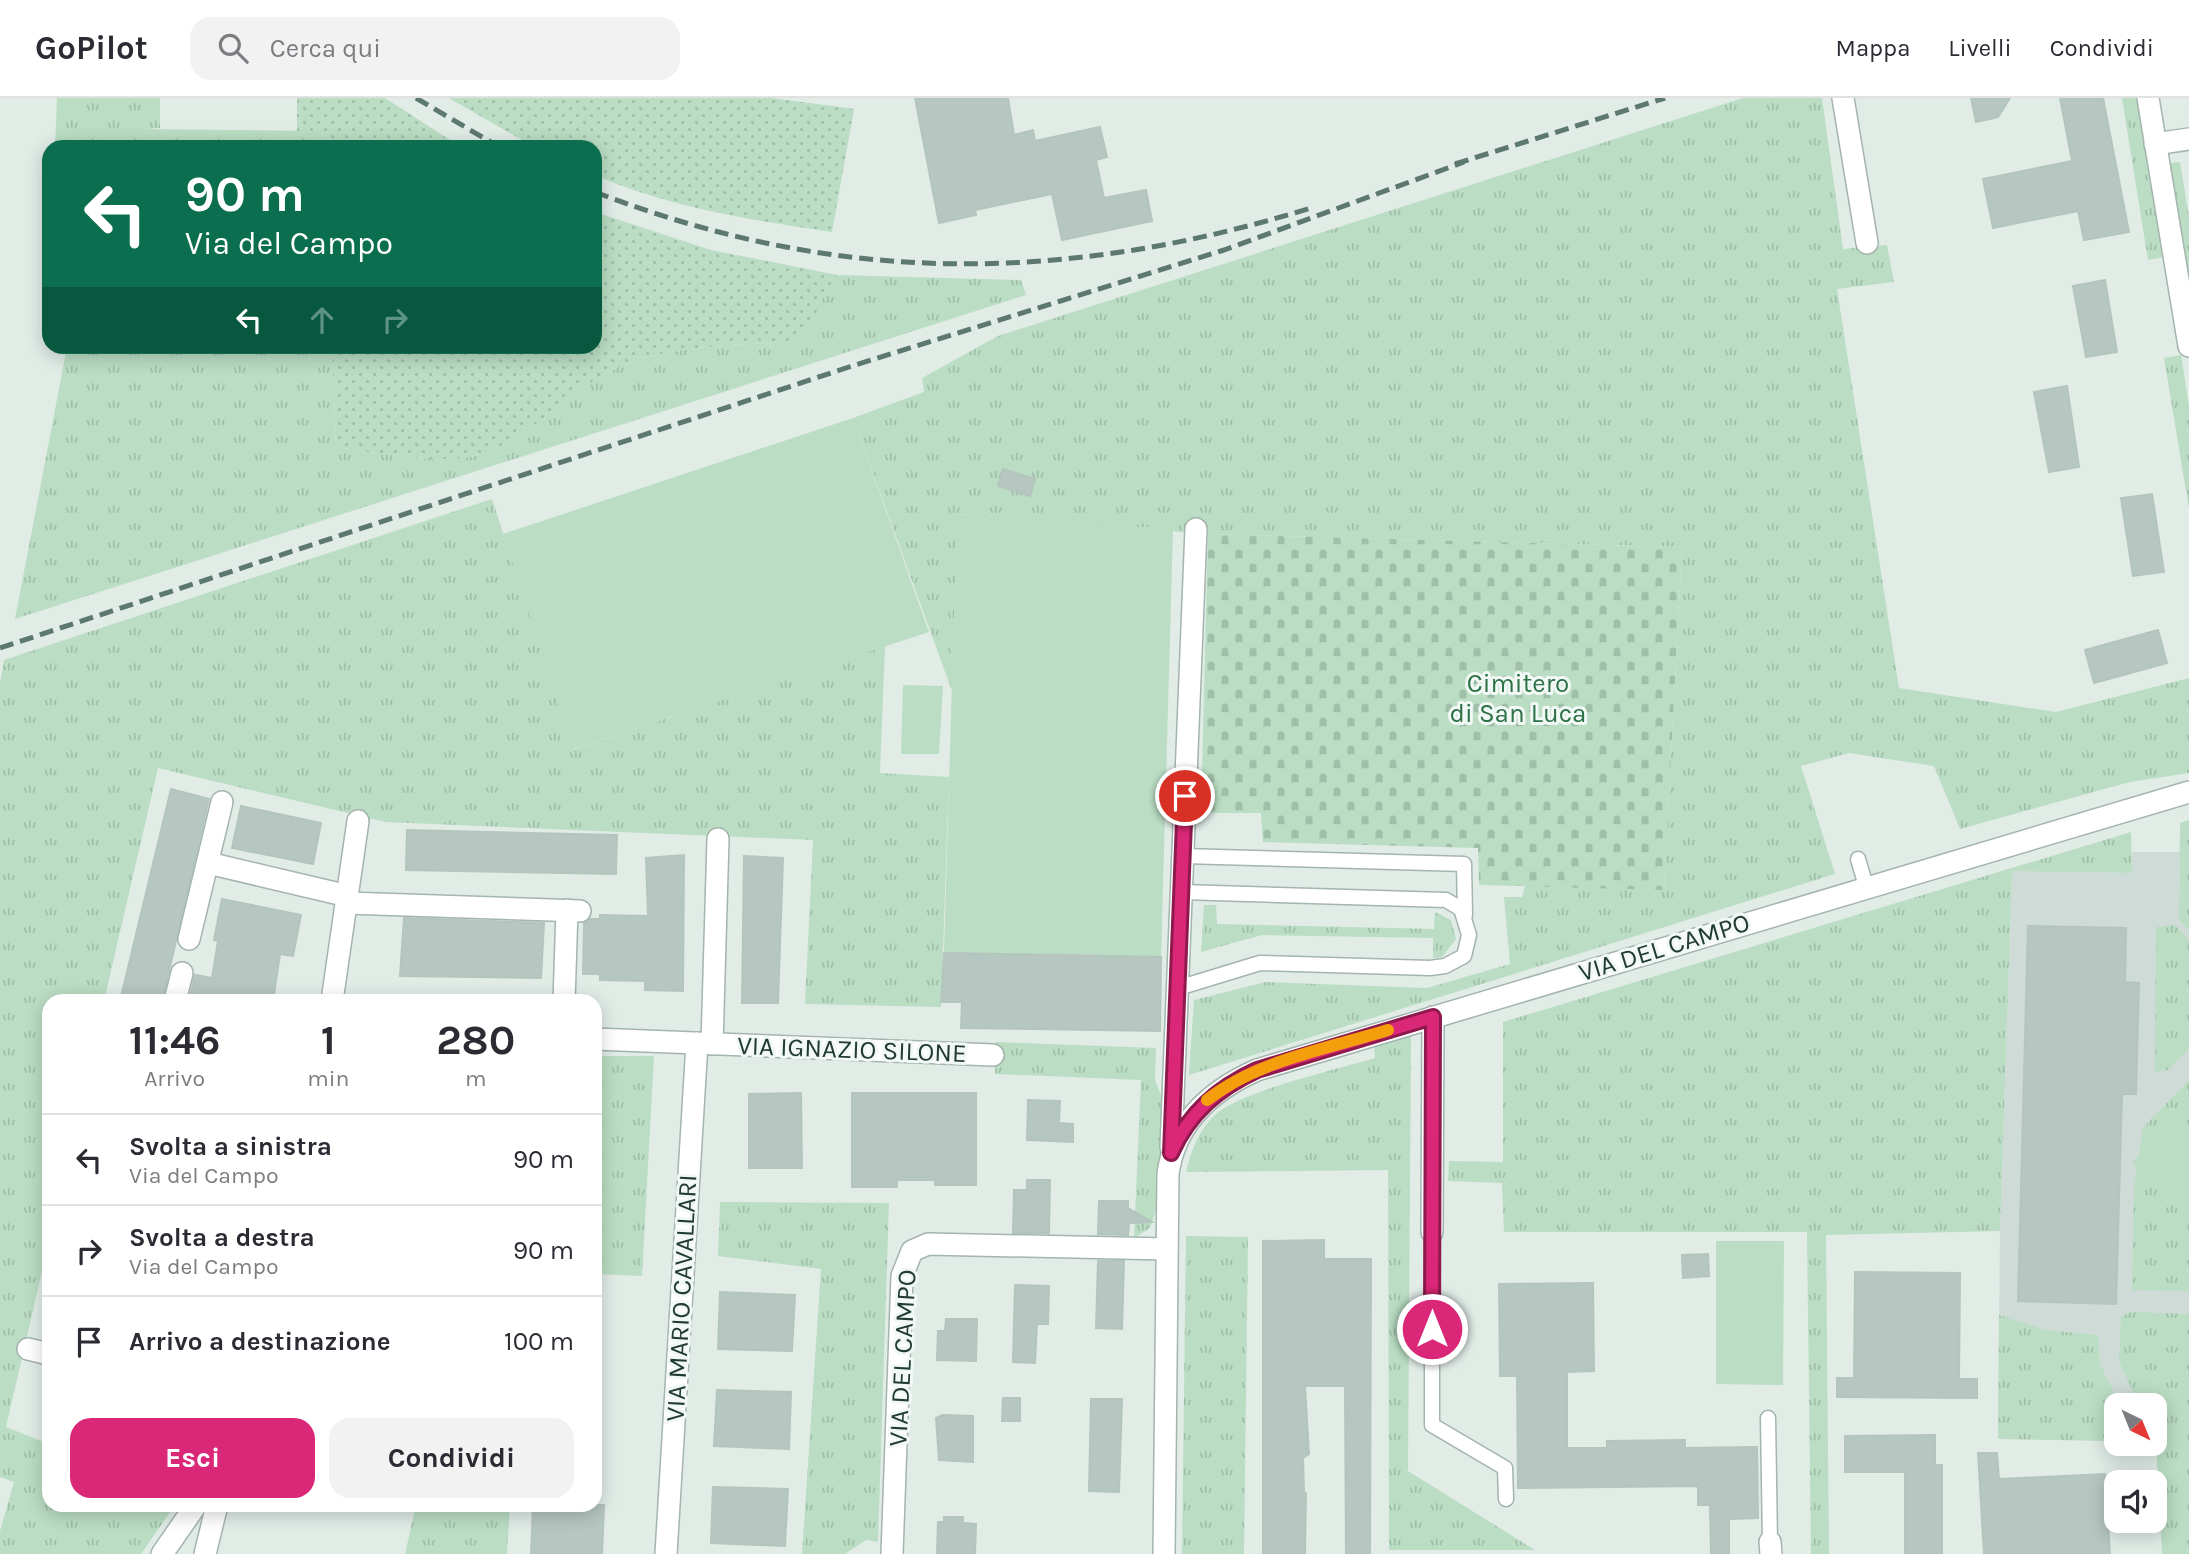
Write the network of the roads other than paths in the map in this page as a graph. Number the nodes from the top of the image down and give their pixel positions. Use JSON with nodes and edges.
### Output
{"nodes":[{"id":1,"x":1843,"y":98,"type":"edge"},
{"id":2,"x":2148,"y":98,"type":"edge"},
{"id":3,"x":2189,"y":139,"type":"edge"},
{"id":4,"x":2155,"y":144,"type":"junction"},
{"id":5,"x":1867,"y":243,"type":"dead end"},
{"id":6,"x":2189,"y":346,"type":"edge"},
{"id":7,"x":1196,"y":529,"type":"dead end"},
{"id":8,"x":2189,"y":792,"type":"edge"},
{"id":9,"x":222,"y":802,"type":"dead end"},
{"id":10,"x":358,"y":821,"type":"dead end"},
{"id":11,"x":719,"y":839,"type":"dead end"},
{"id":12,"x":1182,"y":856,"type":"junction"},
{"id":13,"x":1858,"y":859,"type":"dead end"},
{"id":14,"x":208,"y":863,"type":"junction"},
{"id":15,"x":1866,"y":886,"type":"junction"},
{"id":16,"x":1181,"y":892,"type":"junction"},
{"id":17,"x":347,"y":900,"type":"junction"},
{"id":18,"x":1465,"y":916,"type":"junction"},
{"id":19,"x":189,"y":939,"type":"dead end"},
{"id":20,"x":182,"y":973,"type":"dead end"},
{"id":21,"x":1178,"y":988,"type":"junction"},
{"id":22,"x":177,"y":994,"type":"edge"},
{"id":23,"x":333,"y":994,"type":"edge"},
{"id":24,"x":565,"y":994,"type":"edge"},
{"id":25,"x":1433,"y":1017,"type":"junction"},
{"id":26,"x":602,"y":1039,"type":"edge"},
{"id":27,"x":704,"y":1043,"type":"junction"},
{"id":28,"x":993,"y":1055,"type":"dead end"},
{"id":29,"x":1171,"y":1153,"type":"junction"},
{"id":30,"x":1432,"y":1232,"type":"joint"},
{"id":31,"x":1167,"y":1249,"type":"junction"},
{"id":32,"x":1768,"y":1418,"type":"dead end"},
{"id":33,"x":1506,"y":1499,"type":"dead end"},
{"id":34,"x":191,"y":1512,"type":"edge"},
{"id":35,"x":215,"y":1512,"type":"edge"},
{"id":36,"x":1771,"y":1548,"type":"edge"},
{"id":37,"x":162,"y":1554,"type":"edge"},
{"id":38,"x":205,"y":1554,"type":"edge"},
{"id":39,"x":666,"y":1554,"type":"edge"},
{"id":40,"x":892,"y":1554,"type":"edge"},
{"id":41,"x":1164,"y":1554,"type":"edge"}],
"edges":[{"from":1,"to":5,"type":"street"},
{"from":2,"to":4,"type":"street"},
{"from":3,"to":4,"type":"street"},
{"from":4,"to":6,"type":"street"},
{"from":7,"to":12,"type":"street","name":"VIA DEL CAMPO"},
{"from":8,"to":15,"type":"street","name":"VIA DEL CAMPO"},
{"from":9,"to":14,"type":"street"},
{"from":10,"to":17,"type":"street"},
{"from":11,"to":27,"type":"street","name":"VIA IGNAZIO SILONE"},
{"from":12,"to":16,"type":"street","name":"VIA DEL CAMPO"},
{"from":12,"to":18,"type":"lane"},
{"from":13,"to":15,"type":"lane"},
{"from":14,"to":17,"type":"street"},
{"from":14,"to":19,"type":"street"},
{"from":15,"to":25,"type":"street","name":"VIA DEL CAMPO"},
{"from":16,"to":18,"type":"lane"},
{"from":16,"to":21,"type":"street","name":"VIA DEL CAMPO"},
{"from":17,"to":23,"type":"street"},
{"from":17,"to":24,"type":"street"},
{"from":18,"to":21,"type":"lane"},
{"from":20,"to":22,"type":"street"},
{"from":21,"to":29,"type":"street","name":"VIA DEL CAMPO"},
{"from":25,"to":29,"type":"street","name":"VIA DEL CAMPO"},
{"from":25,"to":30,"type":"street"},
{"from":26,"to":27,"type":"street","name":"VIA IGNAZIO SILONE"},
{"from":27,"to":28,"type":"street","name":"VIA IGNAZIO SILONE"},
{"from":27,"to":39,"type":"street","name":"VIA MARIO CAVALLARI"},
{"from":29,"to":31,"type":"street","name":"VIA DEL CAMPO"},
{"from":30,"to":33,"type":"lane"},
{"from":31,"to":40,"type":"street","name":"VIA DEL CAMPO"},
{"from":31,"to":41,"type":"street","name":"VIA DEL CAMPO"},
{"from":32,"to":36,"type":"lane"},
{"from":34,"to":37,"type":"street"},
{"from":35,"to":38,"type":"street"}]}
